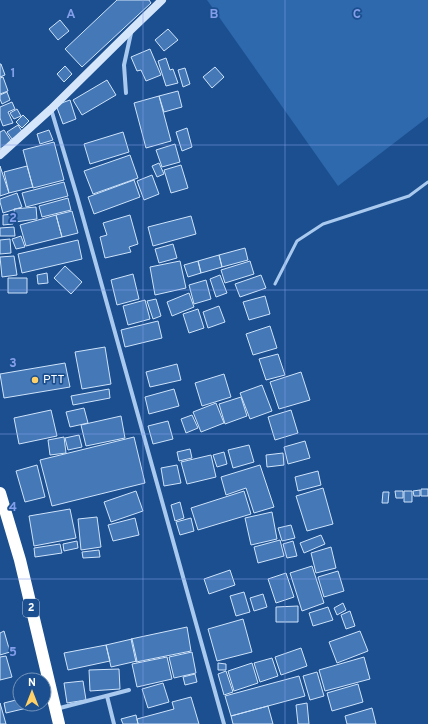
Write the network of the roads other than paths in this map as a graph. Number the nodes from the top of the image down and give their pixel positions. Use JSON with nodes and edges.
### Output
{"nodes":[{"id":1,"x":162,"y":0,"type":"edge"},
{"id":2,"x":132,"y":29,"type":"junction"},
{"id":3,"x":126,"y":93,"type":"dead end"},
{"id":4,"x":51,"y":109,"type":"junction"},
{"id":5,"x":0,"y":155,"type":"edge"},
{"id":6,"x":428,"y":182,"type":"edge"},
{"id":7,"x":275,"y":284,"type":"dead end"},
{"id":8,"x":0,"y":493,"type":"edge"},
{"id":9,"x":130,"y":690,"type":"dead end"},
{"id":10,"x":108,"y":696,"type":"junction"},
{"id":11,"x":56,"y":709,"type":"junction"},
{"id":12,"x":59,"y":724,"type":"edge"},
{"id":13,"x":114,"y":724,"type":"edge"},
{"id":14,"x":224,"y":724,"type":"edge"}],
"edges":[{"from":1,"to":2,"type":"street"},
{"from":2,"to":3,"type":"street"},
{"from":2,"to":4,"type":"street"},
{"from":4,"to":5,"type":"street"},
{"from":4,"to":14,"type":"street"},
{"from":6,"to":7,"type":"lane"},
{"from":8,"to":11,"type":"highway","number":"2"},
{"from":9,"to":10,"type":"street"},
{"from":10,"to":11,"type":"street"},
{"from":10,"to":13,"type":"street"},
{"from":11,"to":12,"type":"highway","number":"2"}]}
